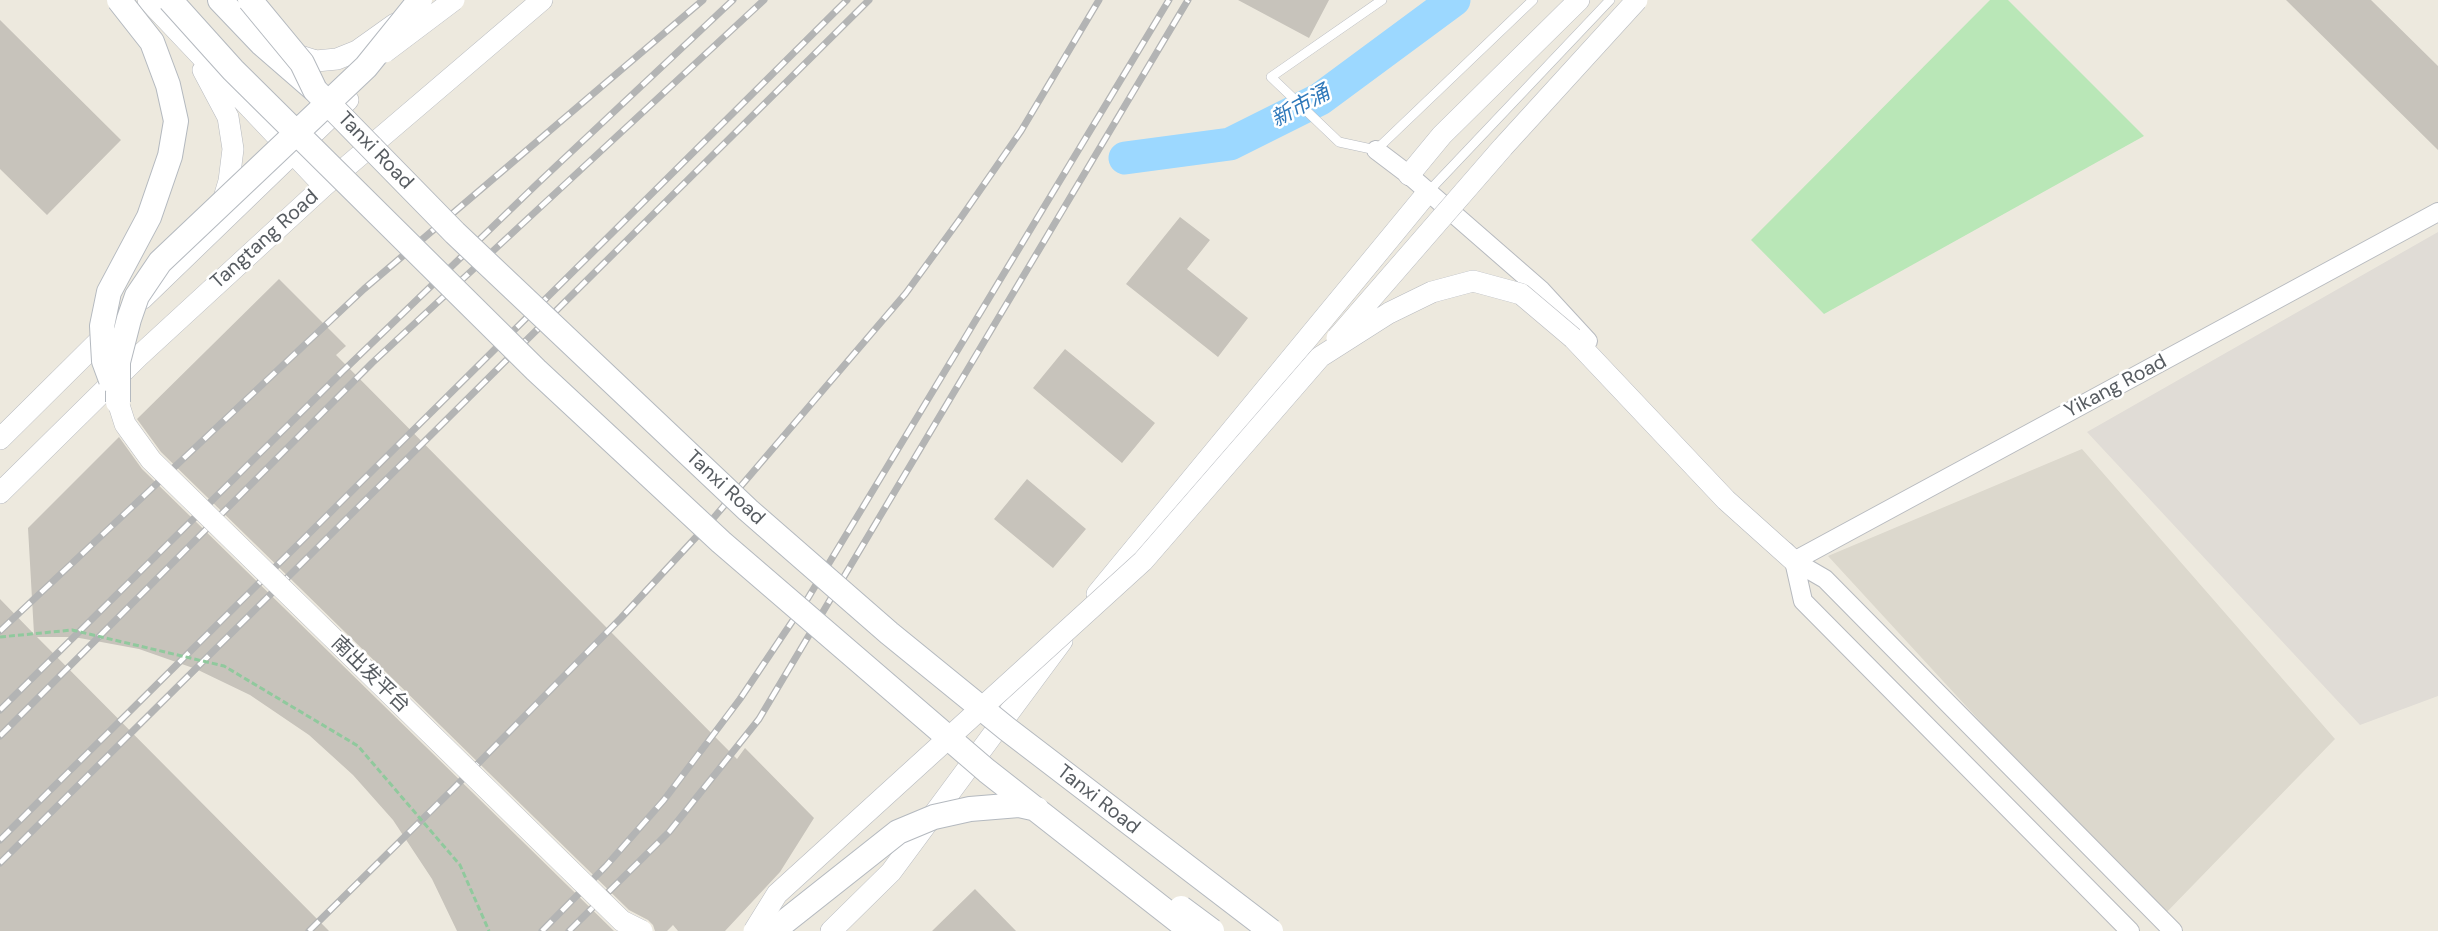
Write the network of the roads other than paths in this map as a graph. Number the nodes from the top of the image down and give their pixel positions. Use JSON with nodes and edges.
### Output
{"nodes":[{"id":1,"x":119,"y":0,"type":"edge"},
{"id":2,"x":148,"y":0,"type":"edge"},
{"id":3,"x":170,"y":0,"type":"edge"},
{"id":4,"x":220,"y":0,"type":"edge"},
{"id":5,"x":231,"y":0,"type":"edge"},
{"id":6,"x":250,"y":0,"type":"edge"},
{"id":7,"x":420,"y":0,"type":"edge"},
{"id":8,"x":430,"y":0,"type":"edge"},
{"id":9,"x":435,"y":0,"type":"edge"},
{"id":10,"x":454,"y":0,"type":"edge"},
{"id":11,"x":542,"y":0,"type":"edge"},
{"id":12,"x":1382,"y":0,"type":"edge"},
{"id":13,"x":1533,"y":0,"type":"edge"},
{"id":14,"x":1579,"y":0,"type":"edge"},
{"id":15,"x":1610,"y":0,"type":"edge"},
{"id":16,"x":1636,"y":0,"type":"edge"},
{"id":17,"x":257,"y":26,"type":"junction"},
{"id":18,"x":191,"y":46,"type":"junction"},
{"id":19,"x":366,"y":67,"type":"junction"},
{"id":20,"x":315,"y":90,"type":"junction"},
{"id":21,"x":340,"y":109,"type":"junction"},
{"id":22,"x":376,"y":144,"type":"junction"},
{"id":23,"x":1376,"y":150,"type":"junction"},
{"id":24,"x":293,"y":154,"type":"junction"},
{"id":25,"x":1409,"y":176,"type":"junction"},
{"id":26,"x":324,"y":186,"type":"junction"},
{"id":27,"x":1428,"y":192,"type":"junction"},
{"id":28,"x":2438,"y":212,"type":"edge"},
{"id":29,"x":214,"y":230,"type":"junction"},
{"id":30,"x":1320,"y":357,"type":"junction"},
{"id":31,"x":118,"y":402,"type":"junction"},
{"id":32,"x":0,"y":439,"type":"edge"},
{"id":33,"x":0,"y":493,"type":"edge"},
{"id":34,"x":1794,"y":561,"type":"junction"},
{"id":35,"x":642,"y":931,"type":"edge"},
{"id":36,"x":754,"y":931,"type":"edge"},
{"id":37,"x":773,"y":931,"type":"edge"},
{"id":38,"x":831,"y":931,"type":"edge"},
{"id":39,"x":1191,"y":931,"type":"edge"},
{"id":40,"x":1212,"y":931,"type":"edge"},
{"id":41,"x":1271,"y":931,"type":"edge"},
{"id":42,"x":2130,"y":931,"type":"edge"},
{"id":43,"x":2174,"y":931,"type":"edge"}],
"edges":[{"from":1,"to":31,"type":"main road","bridge":true},
{"from":2,"to":18,"type":"street"},
{"from":3,"to":39,"type":"main road","name":"Tanxi Road","bridge":true},
{"from":4,"to":20,"type":"main road","name":"Tanxi Road"},
{"from":5,"to":17,"type":"street"},
{"from":6,"to":20,"type":"main road","bridge":true},
{"from":7,"to":19,"type":"main road","bridge":true},
{"from":8,"to":17,"type":"street"},
{"from":9,"to":21,"type":"street","name":"Tangtang Road"},
{"from":10,"to":19,"type":"street","bridge":true},
{"from":11,"to":22,"type":"street","name":"Tangtang Road"},
{"from":12,"to":23,"type":"lane"},
{"from":13,"to":23,"type":"lane"},
{"from":14,"to":25,"type":"street"},
{"from":15,"to":27,"type":"lane"},
{"from":16,"to":30,"type":"street","bridge":true},
{"from":17,"to":21,"type":"street"},
{"from":18,"to":24,"type":"street"},
{"from":18,"to":29,"type":"street"},
{"from":19,"to":31,"type":"main road","bridge":true},
{"from":20,"to":41,"type":"main road","name":"Tanxi Road","bridge":true},
{"from":21,"to":22,"type":"street"},
{"from":21,"to":24,"type":"street","name":"Tangtang Road"},
{"from":22,"to":26,"type":"street","name":"Tangtang Road"},
{"from":23,"to":25,"type":"street"},
{"from":24,"to":26,"type":"street"},
{"from":24,"to":29,"type":"street","name":"Tangtang Road"},
{"from":25,"to":27,"type":"street"},
{"from":26,"to":33,"type":"street","name":"Tangtang Road"},
{"from":27,"to":34,"type":"street"},
{"from":27,"to":38,"type":"street"},
{"from":28,"to":34,"type":"street","name":"Yikang Road"},
{"from":29,"to":32,"type":"street","name":"Tangtang Road"},
{"from":30,"to":34,"type":"street","bridge":true},
{"from":30,"to":36,"type":"street","bridge":true},
{"from":31,"to":35,"type":"street","name":"南出发平台","bridge":true},
{"from":34,"to":42,"type":"street"},
{"from":34,"to":43,"type":"street"},
{"from":37,"to":40,"type":"main road","bridge":true}]}
